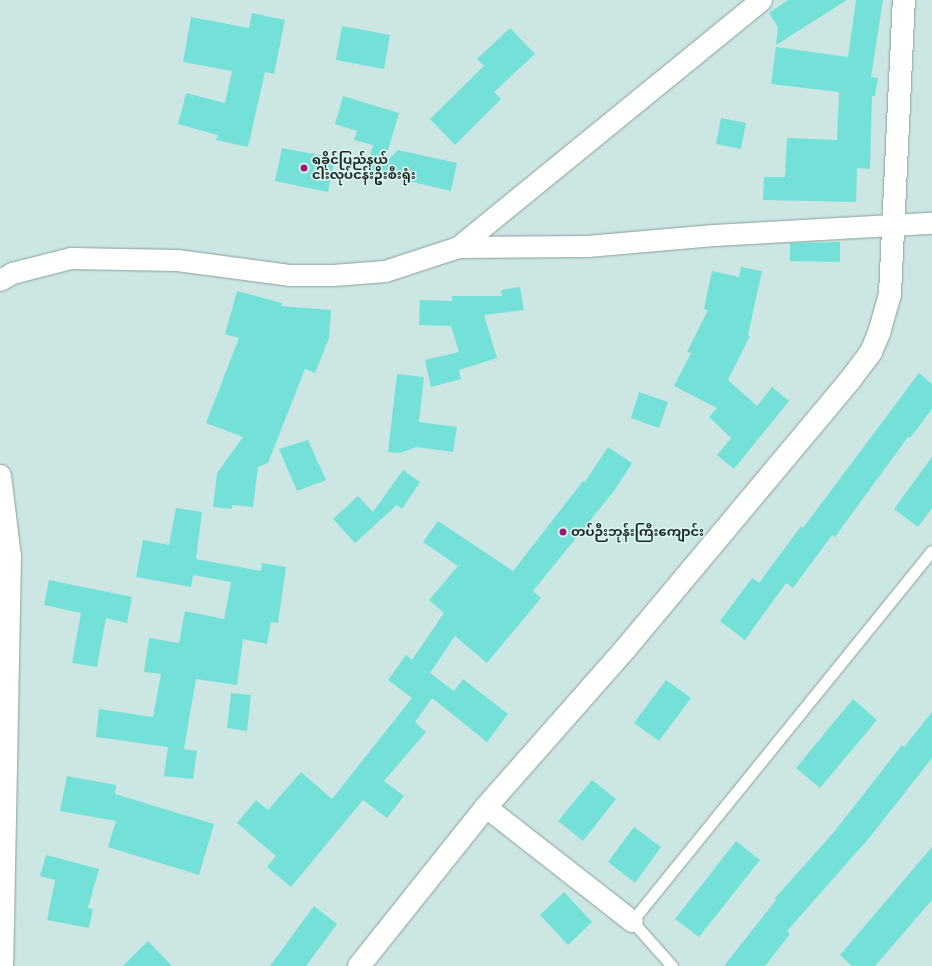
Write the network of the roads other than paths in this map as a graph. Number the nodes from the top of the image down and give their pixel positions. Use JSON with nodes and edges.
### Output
{"nodes":[{"id":1,"x":761,"y":0,"type":"edge"},
{"id":2,"x":904,"y":0,"type":"edge"},
{"id":3,"x":893,"y":223,"type":"junction"},
{"id":4,"x":932,"y":223,"type":"edge"},
{"id":5,"x":458,"y":247,"type":"junction"},
{"id":6,"x":0,"y":280,"type":"edge"},
{"id":7,"x":0,"y":475,"type":"edge"},
{"id":8,"x":932,"y":551,"type":"edge"},
{"id":9,"x":4,"y":626,"type":"edge"},
{"id":10,"x":486,"y":807,"type":"junction"},
{"id":11,"x":632,"y":921,"type":"junction"},
{"id":12,"x":2,"y":966,"type":"edge"},
{"id":13,"x":359,"y":966,"type":"edge"},
{"id":14,"x":672,"y":966,"type":"edge"}],
"edges":[{"from":1,"to":5,"type":"street"},
{"from":2,"to":3,"type":"street"},
{"from":3,"to":4,"type":"street"},
{"from":3,"to":5,"type":"street"},
{"from":3,"to":10,"type":"street"},
{"from":5,"to":6,"type":"street"},
{"from":7,"to":9,"type":"street"},
{"from":8,"to":11,"type":"lane"},
{"from":9,"to":12,"type":"street"},
{"from":10,"to":11,"type":"street"},
{"from":10,"to":13,"type":"street"},
{"from":11,"to":14,"type":"lane"}]}
